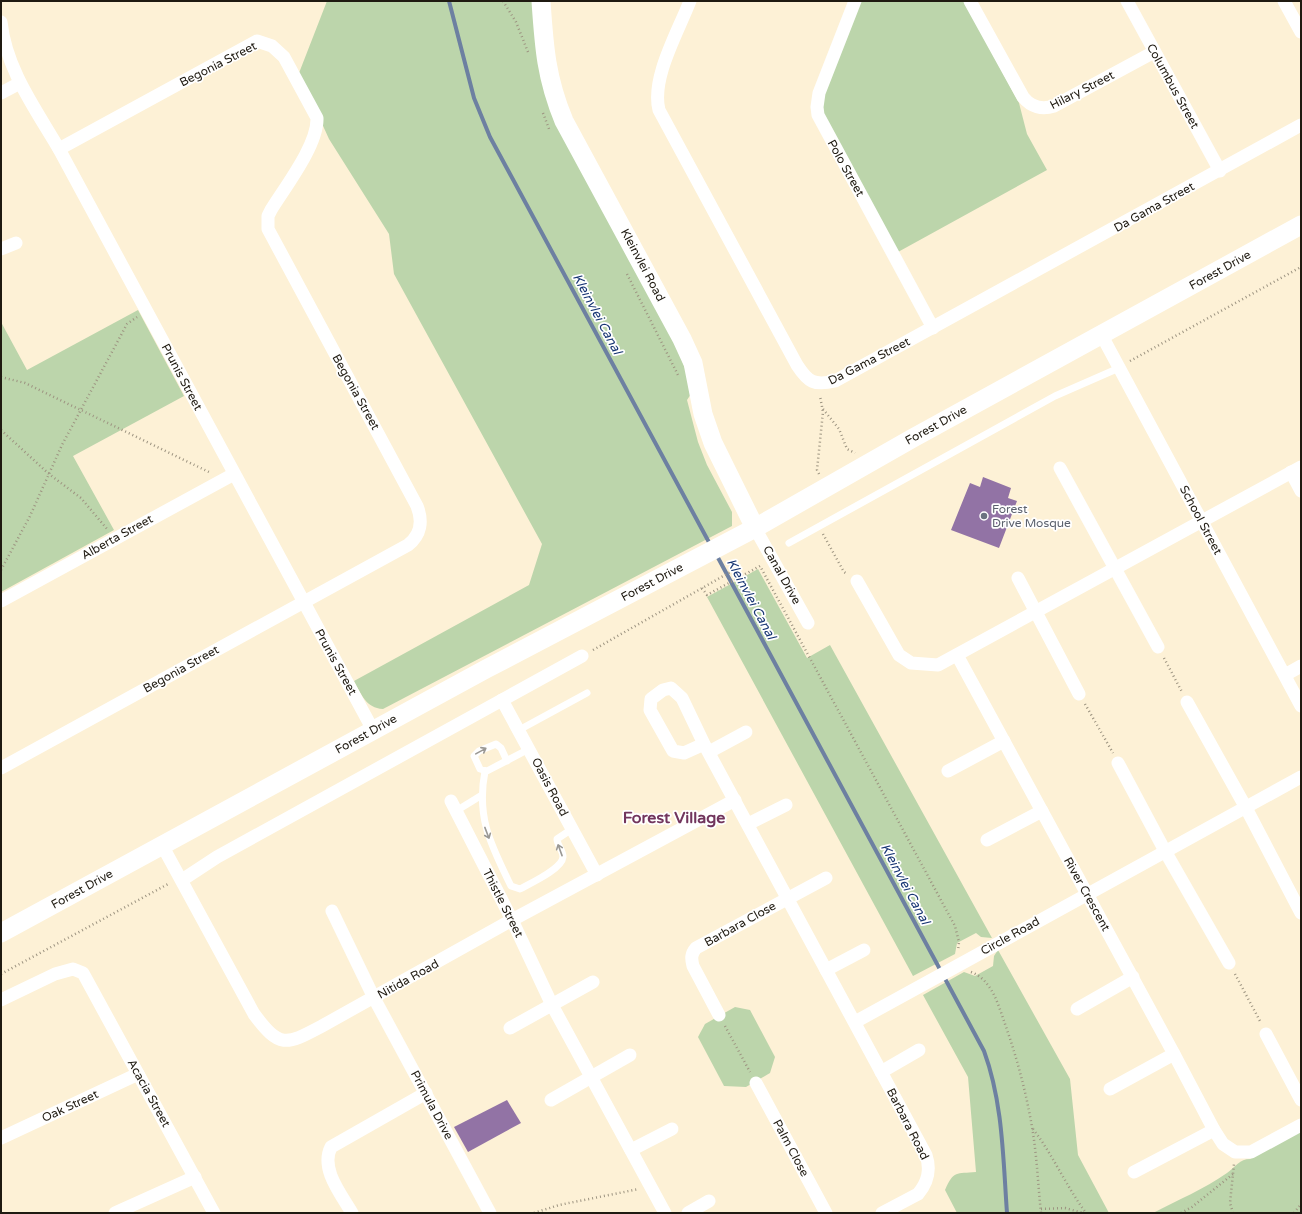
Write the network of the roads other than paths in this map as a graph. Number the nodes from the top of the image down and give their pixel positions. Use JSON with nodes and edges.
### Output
{"nodes":[{"id":1,"x":541,"y":1,"type":"edge"},
{"id":2,"x":690,"y":1,"type":"edge"},
{"id":3,"x":855,"y":1,"type":"edge"},
{"id":4,"x":970,"y":1,"type":"edge"},
{"id":5,"x":1127,"y":1,"type":"edge"},
{"id":6,"x":1284,"y":1,"type":"edge"},
{"id":7,"x":1,"y":22,"type":"edge"},
{"id":8,"x":1301,"y":32,"type":"edge"},
{"id":9,"x":1154,"y":52,"type":"junction"},
{"id":10,"x":20,"y":83,"type":"junction"},
{"id":11,"x":1,"y":93,"type":"edge"},
{"id":12,"x":1301,"y":125,"type":"edge"},
{"id":13,"x":59,"y":149,"type":"junction"},
{"id":14,"x":1220,"y":171,"type":"junction"},
{"id":15,"x":1301,"y":225,"type":"edge"},
{"id":16,"x":16,"y":243,"type":"dead end"},
{"id":17,"x":1,"y":249,"type":"edge"},
{"id":18,"x":933,"y":328,"type":"junction"},
{"id":19,"x":1102,"y":334,"type":"junction"},
{"id":20,"x":1119,"y":368,"type":"junction"},
{"id":21,"x":1060,"y":468,"type":"dead end"},
{"id":22,"x":1296,"y":469,"type":"edge"},
{"id":23,"x":234,"y":474,"type":"junction"},
{"id":24,"x":1301,"y":491,"type":"edge"},
{"id":25,"x":1202,"y":522,"type":"junction"},
{"id":26,"x":755,"y":528,"type":"junction"},
{"id":27,"x":789,"y":543,"type":"dead end"},
{"id":28,"x":1116,"y":569,"type":"junction"},
{"id":29,"x":1018,"y":578,"type":"dead end"},
{"id":30,"x":858,"y":580,"type":"road end"},
{"id":31,"x":1,"y":601,"type":"edge"},
{"id":32,"x":303,"y":603,"type":"junction"},
{"id":33,"x":1036,"y":612,"type":"junction"},
{"id":34,"x":808,"y":623,"type":"dead end"},
{"id":35,"x":1158,"y":647,"type":"road end"},
{"id":36,"x":957,"y":655,"type":"junction"},
{"id":37,"x":582,"y":656,"type":"road end"},
{"id":38,"x":1301,"y":666,"type":"edge"},
{"id":39,"x":1285,"y":675,"type":"junction"},
{"id":40,"x":587,"y":693,"type":"dead end"},
{"id":41,"x":1079,"y":694,"type":"road end"},
{"id":42,"x":502,"y":700,"type":"junction"},
{"id":43,"x":1187,"y":702,"type":"road end"},
{"id":44,"x":1301,"y":706,"type":"edge"},
{"id":45,"x":373,"y":730,"type":"junction"},
{"id":46,"x":519,"y":730,"type":"junction"},
{"id":47,"x":746,"y":732,"type":"dead end"},
{"id":48,"x":1004,"y":741,"type":"junction"},
{"id":49,"x":706,"y":748,"type":"junction"},
{"id":50,"x":529,"y":749,"type":"junction"},
{"id":51,"x":506,"y":761,"type":"junction"},
{"id":52,"x":1118,"y":763,"type":"road end"},
{"id":53,"x":1,"y":768,"type":"edge"},
{"id":54,"x":485,"y":771,"type":"junction"},
{"id":55,"x":948,"y":771,"type":"dead end"},
{"id":56,"x":1301,"y":777,"type":"edge"},
{"id":57,"x":482,"y":795,"type":"junction"},
{"id":58,"x":734,"y":800,"type":"junction"},
{"id":59,"x":786,"y":805,"type":"dead end"},
{"id":60,"x":454,"y":806,"type":"joint"},
{"id":61,"x":1245,"y":806,"type":"junction"},
{"id":62,"x":1042,"y":811,"type":"junction"},
{"id":63,"x":748,"y":824,"type":"junction"},
{"id":64,"x":572,"y":829,"type":"junction"},
{"id":65,"x":987,"y":840,"type":"dead end"},
{"id":66,"x":162,"y":845,"type":"junction"},
{"id":67,"x":1165,"y":851,"type":"junction"},
{"id":68,"x":597,"y":875,"type":"junction"},
{"id":69,"x":826,"y":878,"type":"dead end"},
{"id":70,"x":178,"y":880,"type":"junction"},
{"id":71,"x":1087,"y":894,"type":"junction"},
{"id":72,"x":788,"y":898,"type":"junction"},
{"id":73,"x":332,"y":911,"type":"dead end"},
{"id":74,"x":1301,"y":913,"type":"edge"},
{"id":75,"x":512,"y":920,"type":"junction"},
{"id":76,"x":1,"y":934,"type":"edge"},
{"id":77,"x":864,"y":950,"type":"dead end"},
{"id":78,"x":1229,"y":963,"type":"road end"},
{"id":79,"x":826,"y":970,"type":"junction"},
{"id":80,"x":1133,"y":977,"type":"junction"},
{"id":81,"x":593,"y":982,"type":"dead end"},
{"id":82,"x":374,"y":998,"type":"junction"},
{"id":83,"x":1,"y":1000,"type":"edge"},
{"id":84,"x":552,"y":1005,"type":"junction"},
{"id":85,"x":1077,"y":1008,"type":"dead end"},
{"id":86,"x":719,"y":1014,"type":"road end"},
{"id":87,"x":854,"y":1022,"type":"junction"},
{"id":88,"x":510,"y":1028,"type":"dead end"},
{"id":89,"x":1266,"y":1034,"type":"road end"},
{"id":90,"x":919,"y":1050,"type":"dead end"},
{"id":91,"x":1174,"y":1054,"type":"junction"},
{"id":92,"x":630,"y":1055,"type":"dead end"},
{"id":93,"x":881,"y":1072,"type":"junction"},
{"id":94,"x":138,"y":1074,"type":"junction"},
{"id":95,"x":592,"y":1077,"type":"junction"},
{"id":96,"x":756,"y":1084,"type":"road end"},
{"id":97,"x":1110,"y":1089,"type":"dead end"},
{"id":98,"x":426,"y":1093,"type":"junction"},
{"id":99,"x":551,"y":1100,"type":"dead end"},
{"id":100,"x":1301,"y":1100,"type":"edge"},
{"id":101,"x":1301,"y":1124,"type":"edge"},
{"id":102,"x":672,"y":1128,"type":"dead end"},
{"id":103,"x":1214,"y":1130,"type":"junction"},
{"id":104,"x":1,"y":1138,"type":"edge"},
{"id":105,"x":631,"y":1150,"type":"junction"},
{"id":106,"x":1134,"y":1172,"type":"dead end"},
{"id":107,"x":195,"y":1177,"type":"junction"},
{"id":108,"x":710,"y":1202,"type":"dead end"},
{"id":109,"x":115,"y":1213,"type":"edge"},
{"id":110,"x":214,"y":1213,"type":"edge"},
{"id":111,"x":352,"y":1213,"type":"edge"},
{"id":112,"x":490,"y":1213,"type":"edge"},
{"id":113,"x":666,"y":1213,"type":"edge"},
{"id":114,"x":688,"y":1213,"type":"edge"},
{"id":115,"x":826,"y":1213,"type":"edge"},
{"id":116,"x":882,"y":1213,"type":"edge"}],
"edges":[{"from":1,"to":26,"type":"street","name":"Kleinvlei Road"},
{"from":2,"to":18,"type":"street","name":"Da Gama Street"},
{"from":3,"to":18,"type":"street","name":"Polo Street"},
{"from":4,"to":9,"type":"street","name":"Hilary Street"},
{"from":5,"to":9,"type":"street","name":"Columbus Street"},
{"from":6,"to":8,"type":"street"},
{"from":7,"to":10,"type":"street","name":"Prunis Street"},
{"from":9,"to":14,"type":"street","name":"Columbus Street"},
{"from":10,"to":11,"type":"street"},
{"from":10,"to":13,"type":"street","name":"Prunis Street"},
{"from":12,"to":14,"type":"street","name":"Da Gama Street"},
{"from":13,"to":23,"type":"street","name":"Prunis Street"},
{"from":13,"to":32,"type":"street","name":"Begonia Street"},
{"from":14,"to":18,"type":"street","name":"Da Gama Street"},
{"from":15,"to":19,"type":"street","name":"Forest Drive"},
{"from":16,"to":17,"type":"street"},
{"from":19,"to":20,"type":"street","name":"School Street"},
{"from":19,"to":26,"type":"street","name":"Forest Drive"},
{"from":20,"to":25,"type":"street","name":"School Street"},
{"from":20,"to":27,"type":"lane"},
{"from":21,"to":28,"type":"street"},
{"from":22,"to":24,"type":"street"},
{"from":22,"to":25,"type":"street"},
{"from":23,"to":31,"type":"street","name":"Alberta Street"},
{"from":23,"to":32,"type":"street","name":"Prunis Street"},
{"from":25,"to":28,"type":"street"},
{"from":25,"to":39,"type":"street","name":"School Street"},
{"from":26,"to":34,"type":"street","name":"Canal Drive"},
{"from":26,"to":45,"type":"street","name":"Forest Drive"},
{"from":28,"to":33,"type":"street"},
{"from":28,"to":35,"type":"street"},
{"from":29,"to":33,"type":"street"},
{"from":30,"to":36,"type":"street"},
{"from":32,"to":45,"type":"street","name":"Prunis Street"},
{"from":32,"to":53,"type":"street","name":"Begonia Street"},
{"from":33,"to":36,"type":"street"},
{"from":33,"to":41,"type":"street"},
{"from":36,"to":48,"type":"street","name":"River Crescent"},
{"from":37,"to":42,"type":"street"},
{"from":38,"to":39,"type":"street"},
{"from":39,"to":44,"type":"street","name":"School Street"},
{"from":40,"to":46,"type":"lane"},
{"from":42,"to":46,"type":"street","name":"Oasis Road"},
{"from":42,"to":70,"type":"street"},
{"from":43,"to":61,"type":"street"},
{"from":45,"to":66,"type":"street","name":"Forest Drive"},
{"from":46,"to":50,"type":"street","name":"Oasis Road"},
{"from":47,"to":49,"type":"street","name":"Barbara Road"},
{"from":48,"to":55,"type":"street"},
{"from":48,"to":62,"type":"street","name":"River Crescent"},
{"from":49,"to":49,"type":"street","name":"Barbara Road"},
{"from":49,"to":58,"type":"street","name":"Barbara Road"},
{"from":50,"to":51,"type":"lane"},
{"from":50,"to":64,"type":"street","name":"Oasis Road"},
{"from":51,"to":54,"type":"lane"},
{"from":54,"to":51,"type":"lane","one_way":true},
{"from":52,"to":67,"type":"street"},
{"from":54,"to":57,"type":"lane"},
{"from":56,"to":61,"type":"street","name":"Circle Road"},
{"from":57,"to":60,"type":"lane"},
{"from":57,"to":64,"type":"lane","one_way":true},
{"from":58,"to":63,"type":"street","name":"Barbara Road"},
{"from":58,"to":68,"type":"street","name":"Nitida Road"},
{"from":59,"to":63,"type":"street"},
{"from":60,"to":75,"type":"street","name":"Thistle Street"},
{"from":61,"to":67,"type":"street","name":"Circle Road"},
{"from":61,"to":74,"type":"street"},
{"from":62,"to":65,"type":"street"},
{"from":62,"to":71,"type":"street","name":"River Crescent"},
{"from":63,"to":72,"type":"street","name":"Barbara Road"},
{"from":64,"to":68,"type":"street","name":"Oasis Road"},
{"from":66,"to":70,"type":"street","name":"Nitida Road"},
{"from":66,"to":76,"type":"street","name":"Forest Drive"},
{"from":67,"to":71,"type":"street","name":"Circle Road"},
{"from":67,"to":78,"type":"street"},
{"from":68,"to":75,"type":"street","name":"Nitida Road"},
{"from":69,"to":72,"type":"street"},
{"from":70,"to":82,"type":"street","name":"Nitida Road"},
{"from":71,"to":80,"type":"street","name":"River Crescent"},
{"from":71,"to":87,"type":"street","name":"Circle Road"},
{"from":72,"to":79,"type":"street","name":"Barbara Road"},
{"from":72,"to":86,"type":"street","name":"Barbara Close"},
{"from":73,"to":82,"type":"street","name":"Primula Drive"},
{"from":75,"to":82,"type":"street","name":"Nitida Road"},
{"from":75,"to":84,"type":"street","name":"Thistle Street"},
{"from":77,"to":79,"type":"street"},
{"from":79,"to":87,"type":"street","name":"Barbara Road"},
{"from":80,"to":85,"type":"street"},
{"from":80,"to":91,"type":"street","name":"River Crescent"},
{"from":81,"to":84,"type":"street"},
{"from":82,"to":98,"type":"street","name":"Primula Drive"},
{"from":83,"to":94,"type":"street","name":"Acacia Street"},
{"from":84,"to":88,"type":"street"},
{"from":84,"to":95,"type":"street","name":"Thistle Street"},
{"from":87,"to":93,"type":"street","name":"Barbara Road"},
{"from":89,"to":100,"type":"street"},
{"from":90,"to":93,"type":"street"},
{"from":91,"to":97,"type":"street"},
{"from":91,"to":103,"type":"street","name":"River Crescent"},
{"from":92,"to":95,"type":"street"},
{"from":93,"to":116,"type":"street","name":"Barbara Road"},
{"from":94,"to":104,"type":"street","name":"Oak Street"},
{"from":94,"to":107,"type":"street","name":"Acacia Street"},
{"from":95,"to":99,"type":"street"},
{"from":95,"to":105,"type":"street","name":"Thistle Street"},
{"from":96,"to":115,"type":"street","name":"Palm Close"},
{"from":98,"to":111,"type":"street"},
{"from":98,"to":112,"type":"street","name":"Primula Drive"},
{"from":101,"to":103,"type":"street","name":"River Crescent"},
{"from":102,"to":105,"type":"street"},
{"from":103,"to":106,"type":"street"},
{"from":105,"to":113,"type":"street","name":"Thistle Street"},
{"from":107,"to":109,"type":"street"},
{"from":107,"to":110,"type":"street","name":"Acacia Street"},
{"from":108,"to":114,"type":"street"}]}
